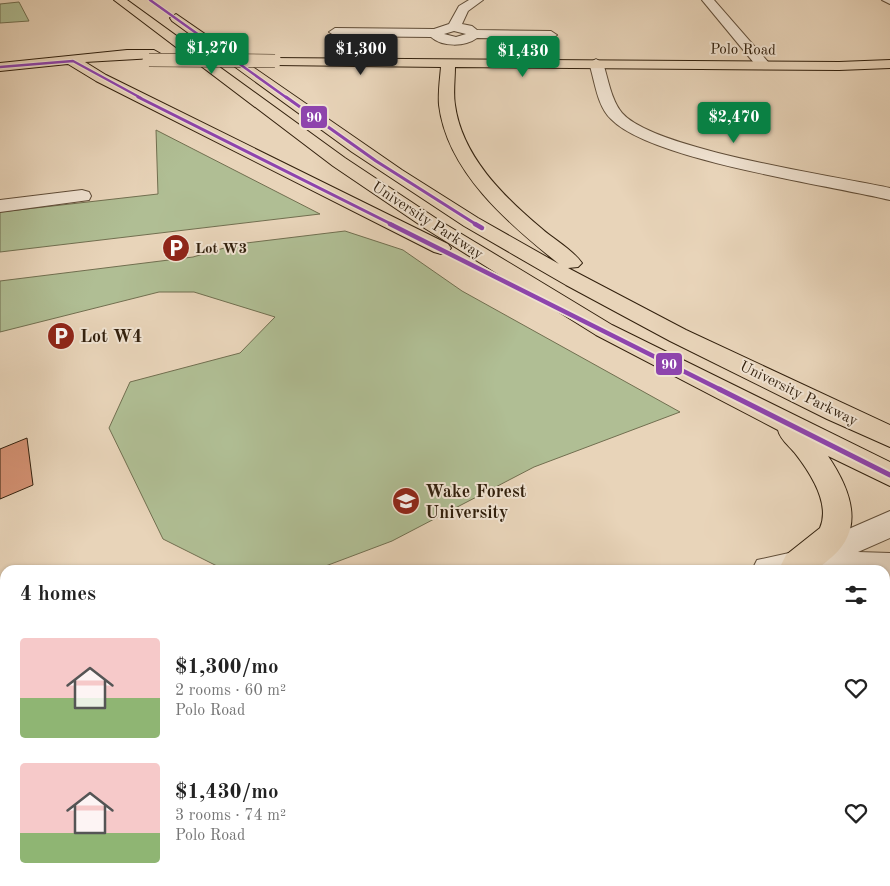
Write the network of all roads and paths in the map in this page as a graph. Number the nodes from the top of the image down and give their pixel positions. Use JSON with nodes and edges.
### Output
{"nodes":[{"id":1,"x":120,"y":0,"type":"edge"},
{"id":2,"x":150,"y":0,"type":"edge"},
{"id":3,"x":477,"y":0,"type":"edge"},
{"id":4,"x":708,"y":0,"type":"edge"},
{"id":5,"x":454,"y":27,"type":"junction"},
{"id":6,"x":335,"y":32,"type":"dead end"},
{"id":7,"x":474,"y":34,"type":"junction"},
{"id":8,"x":551,"y":35,"type":"dead end"},
{"id":9,"x":442,"y":36,"type":"junction"},
{"id":10,"x":461,"y":40,"type":"junction"},
{"id":11,"x":452,"y":57,"type":"junction"},
{"id":12,"x":277,"y":58,"type":"junction"},
{"id":13,"x":73,"y":61,"type":"junction"},
{"id":14,"x":596,"y":62,"type":"junction"},
{"id":15,"x":890,"y":64,"type":"edge"},
{"id":16,"x":764,"y":66,"type":"junction"},
{"id":17,"x":0,"y":67,"type":"edge"},
{"id":18,"x":890,"y":194,"type":"edge"},
{"id":19,"x":82,"y":196,"type":"dead end"},
{"id":20,"x":0,"y":206,"type":"edge"},
{"id":21,"x":604,"y":330,"type":"junction"},
{"id":22,"x":724,"y":357,"type":"junction"},
{"id":23,"x":775,"y":417,"type":"junction"},
{"id":24,"x":890,"y":437,"type":"edge"},
{"id":25,"x":890,"y":475,"type":"edge"},
{"id":26,"x":890,"y":524,"type":"edge"},
{"id":27,"x":786,"y":565,"type":"edge"},
{"id":28,"x":788,"y":565,"type":"edge"}],
"edges":[{"from":1,"to":21,"type":"main road","name":"University Parkway"},
{"from":2,"to":22,"type":"main road","name":"University Parkway"},
{"from":3,"to":5,"type":"street"},
{"from":4,"to":16,"type":"street"},
{"from":5,"to":7,"type":"street"},
{"from":5,"to":9,"type":"street"},
{"from":6,"to":9,"type":"street"},
{"from":7,"to":8,"type":"street"},
{"from":7,"to":10,"type":"street"},
{"from":9,"to":10,"type":"street"},
{"from":9,"to":11,"type":"street"},
{"from":10,"to":11,"type":"street"},
{"from":11,"to":12,"type":"main road","name":"Polo Road"},
{"from":11,"to":12,"type":"main road","name":"Polo Road"},
{"from":11,"to":14,"type":"main road","name":"Polo Road"},
{"from":11,"to":22,"type":"main road"},
{"from":12,"to":13,"type":"main road","name":"Polo Road","bridge":true},
{"from":13,"to":17,"type":"main road","name":"Polo Road"},
{"from":13,"to":21,"type":"main road"},
{"from":14,"to":16,"type":"main road","name":"Polo Road"},
{"from":14,"to":18,"type":"street"},
{"from":15,"to":16,"type":"main road","name":"Polo Road"},
{"from":19,"to":20,"type":"street"},
{"from":21,"to":23,"type":"main road","name":"University Parkway"},
{"from":22,"to":24,"type":"main road","name":"University Parkway"},
{"from":23,"to":25,"type":"main road","name":"University Parkway"},
{"from":23,"to":27,"type":"main road"},
{"from":26,"to":28,"type":"street"}]}
